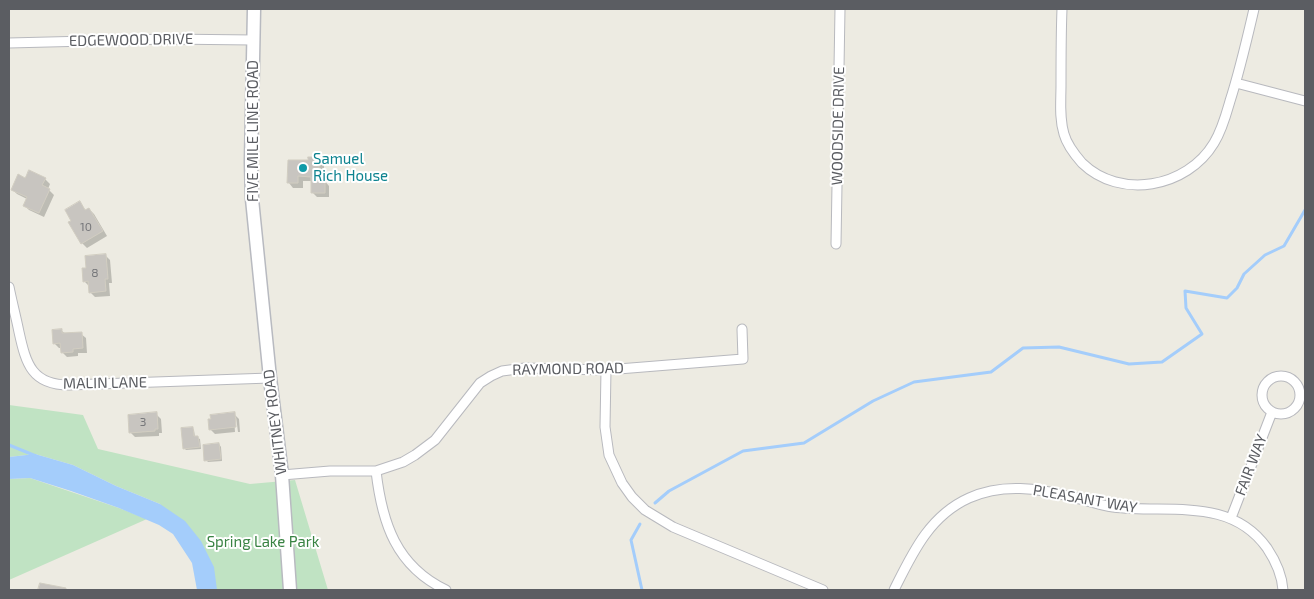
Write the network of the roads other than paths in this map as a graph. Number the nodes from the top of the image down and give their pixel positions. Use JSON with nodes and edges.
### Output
{"nodes":[{"id":1,"x":254,"y":9,"type":"edge"},
{"id":2,"x":832,"y":9,"type":"edge"},
{"id":3,"x":840,"y":9,"type":"edge"},
{"id":4,"x":1062,"y":9,"type":"edge"},
{"id":5,"x":1254,"y":9,"type":"edge"},
{"id":6,"x":253,"y":40,"type":"junction"},
{"id":7,"x":9,"y":43,"type":"edge"},
{"id":8,"x":1236,"y":82,"type":"junction"},
{"id":9,"x":1305,"y":101,"type":"edge"},
{"id":10,"x":836,"y":244,"type":"dead end"},
{"id":11,"x":258,"y":254,"type":"joint"},
{"id":12,"x":9,"y":287,"type":"edge"},
{"id":13,"x":742,"y":329,"type":"dead end"},
{"id":14,"x":606,"y":370,"type":"junction"},
{"id":15,"x":270,"y":378,"type":"junction"},
{"id":16,"x":1272,"y":412,"type":"junction"},
{"id":17,"x":376,"y":471,"type":"junction"},
{"id":18,"x":282,"y":475,"type":"junction"},
{"id":19,"x":1231,"y":518,"type":"junction"},
{"id":20,"x":290,"y":590,"type":"edge"},
{"id":21,"x":446,"y":590,"type":"edge"},
{"id":22,"x":823,"y":590,"type":"edge"},
{"id":23,"x":894,"y":590,"type":"edge"},
{"id":24,"x":1284,"y":590,"type":"edge"}],
"edges":[{"from":1,"to":6,"type":"main road","name":"FIVE MILE LINE ROAD"},
{"from":2,"to":3,"type":"street"},
{"from":3,"to":10,"type":"street","name":"WOODSIDE DRIVE"},
{"from":4,"to":8,"type":"street"},
{"from":5,"to":8,"type":"street"},
{"from":6,"to":7,"type":"street","name":"EDGEWOOD DRIVE"},
{"from":6,"to":11,"type":"main road","name":"FIVE MILE LINE ROAD"},
{"from":8,"to":9,"type":"street"},
{"from":11,"to":15,"type":"main road","name":"WHITNEY ROAD"},
{"from":12,"to":15,"type":"street","name":"MALIN LANE"},
{"from":13,"to":14,"type":"street","name":"RAYMOND ROAD"},
{"from":14,"to":17,"type":"street","name":"RAYMOND ROAD"},
{"from":14,"to":22,"type":"street"},
{"from":15,"to":18,"type":"main road","name":"WHITNEY ROAD"},
{"from":16,"to":16,"type":"street"},
{"from":16,"to":19,"type":"street","name":"FAIR WAY"},
{"from":17,"to":18,"type":"street","name":"RAYMOND ROAD"},
{"from":17,"to":21,"type":"street"},
{"from":18,"to":20,"type":"main road","name":"WHITNEY ROAD"},
{"from":19,"to":23,"type":"street","name":"PLEASANT WAY"},
{"from":19,"to":24,"type":"street","name":"PLEASANT WAY"}]}
